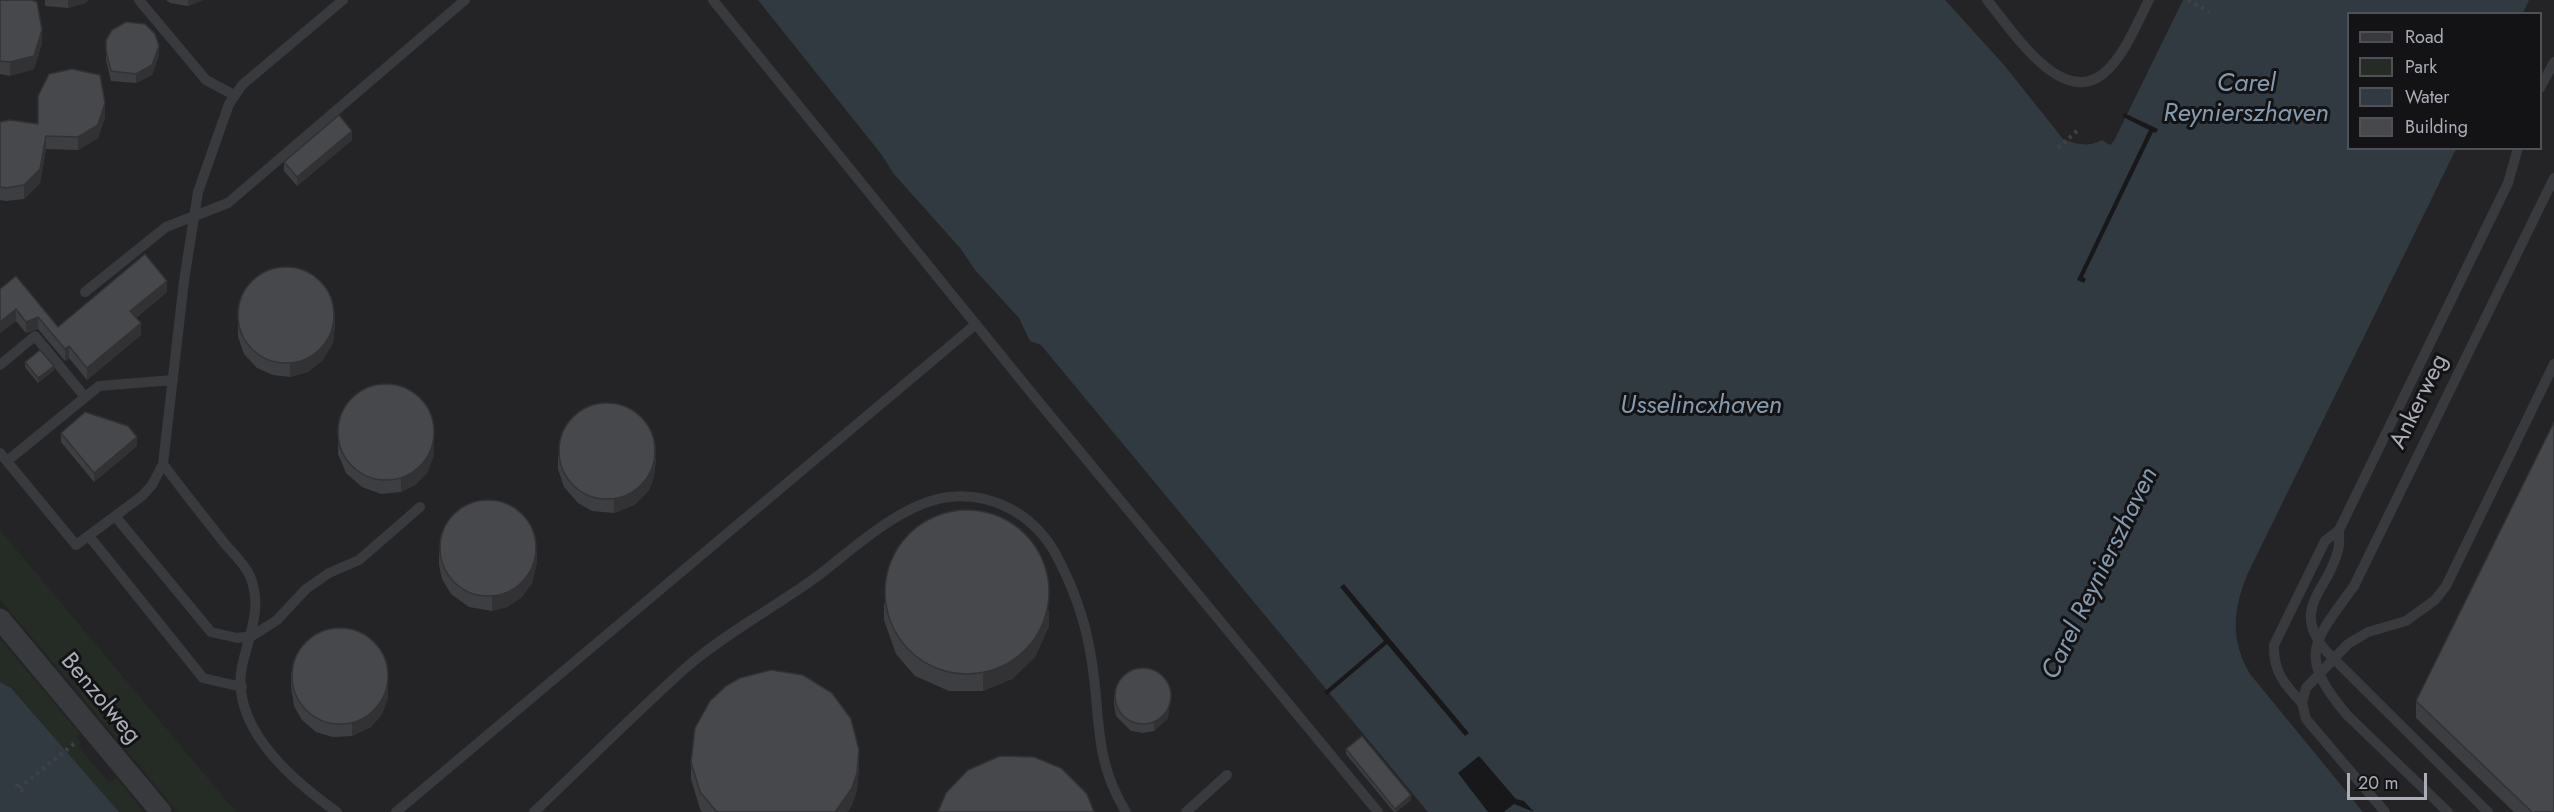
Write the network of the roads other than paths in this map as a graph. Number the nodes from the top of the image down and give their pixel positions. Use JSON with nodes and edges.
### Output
{"nodes":[{"id":1,"x":139,"y":0,"type":"edge"},
{"id":2,"x":343,"y":0,"type":"edge"},
{"id":3,"x":465,"y":0,"type":"edge"},
{"id":4,"x":713,"y":0,"type":"edge"},
{"id":5,"x":1987,"y":0,"type":"edge"},
{"id":6,"x":2149,"y":0,"type":"edge"},
{"id":7,"x":2554,"y":62,"type":"edge"},
{"id":8,"x":2542,"y":86,"type":"edge"},
{"id":9,"x":234,"y":95,"type":"junction"},
{"id":10,"x":2517,"y":150,"type":"edge"},
{"id":11,"x":2554,"y":178,"type":"edge"},
{"id":12,"x":194,"y":216,"type":"junction"},
{"id":13,"x":85,"y":292,"type":"dead end"},
{"id":14,"x":976,"y":324,"type":"junction"},
{"id":15,"x":2554,"y":364,"type":"edge"},
{"id":16,"x":0,"y":365,"type":"edge"},
{"id":17,"x":173,"y":380,"type":"junction"},
{"id":18,"x":85,"y":397,"type":"junction"},
{"id":19,"x":3,"y":457,"type":"edge"},
{"id":20,"x":163,"y":464,"type":"junction"},
{"id":21,"x":420,"y":507,"type":"dead end"},
{"id":22,"x":115,"y":516,"type":"junction"},
{"id":23,"x":2339,"y":530,"type":"junction"},
{"id":24,"x":89,"y":536,"type":"junction"},
{"id":25,"x":0,"y":619,"type":"edge"},
{"id":26,"x":252,"y":636,"type":"junction"},
{"id":27,"x":2334,"y":659,"type":"junction"},
{"id":28,"x":242,"y":687,"type":"junction"},
{"id":29,"x":2302,"y":703,"type":"junction"},
{"id":30,"x":1227,"y":775,"type":"dead end"},
{"id":31,"x":161,"y":812,"type":"edge"},
{"id":32,"x":337,"y":812,"type":"edge"},
{"id":33,"x":396,"y":812,"type":"edge"},
{"id":34,"x":534,"y":812,"type":"edge"},
{"id":35,"x":1126,"y":812,"type":"edge"},
{"id":36,"x":1186,"y":812,"type":"edge"},
{"id":37,"x":1378,"y":812,"type":"edge"},
{"id":38,"x":2385,"y":812,"type":"edge"},
{"id":39,"x":2448,"y":812,"type":"edge"},
{"id":40,"x":2488,"y":812,"type":"edge"}],
"edges":[{"from":1,"to":9,"type":"lane"},
{"from":2,"to":9,"type":"lane"},
{"from":3,"to":12,"type":"lane"},
{"from":4,"to":14,"type":"lane"},
{"from":5,"to":6,"type":"lane"},
{"from":7,"to":8,"type":"lane"},
{"from":9,"to":12,"type":"lane"},
{"from":10,"to":23,"type":"lane","name":"Ankerweg"},
{"from":11,"to":39,"type":"lane","name":"Ankerweg","bridge":true},
{"from":12,"to":13,"type":"lane"},
{"from":12,"to":17,"type":"lane"},
{"from":14,"to":33,"type":"lane"},
{"from":14,"to":37,"type":"lane"},
{"from":15,"to":27,"type":"lane"},
{"from":16,"to":18,"type":"lane"},
{"from":17,"to":18,"type":"lane"},
{"from":17,"to":20,"type":"lane"},
{"from":18,"to":19,"type":"lane"},
{"from":19,"to":24,"type":"lane"},
{"from":20,"to":22,"type":"lane"},
{"from":20,"to":26,"type":"lane"},
{"from":21,"to":26,"type":"lane"},
{"from":22,"to":24,"type":"lane"},
{"from":22,"to":26,"type":"lane"},
{"from":23,"to":27,"type":"lane","name":"Ankerweg"},
{"from":23,"to":29,"type":"lane","name":"Ankerweg"},
{"from":24,"to":28,"type":"lane"},
{"from":25,"to":31,"type":"street","name":"Benzolweg"},
{"from":26,"to":28,"type":"lane"},
{"from":27,"to":29,"type":"lane"},
{"from":27,"to":40,"type":"lane","name":"Ankerweg"},
{"from":28,"to":32,"type":"lane"},
{"from":29,"to":38,"type":"lane","name":"Ankerweg"},
{"from":30,"to":36,"type":"lane"},
{"from":34,"to":35,"type":"lane"}]}
